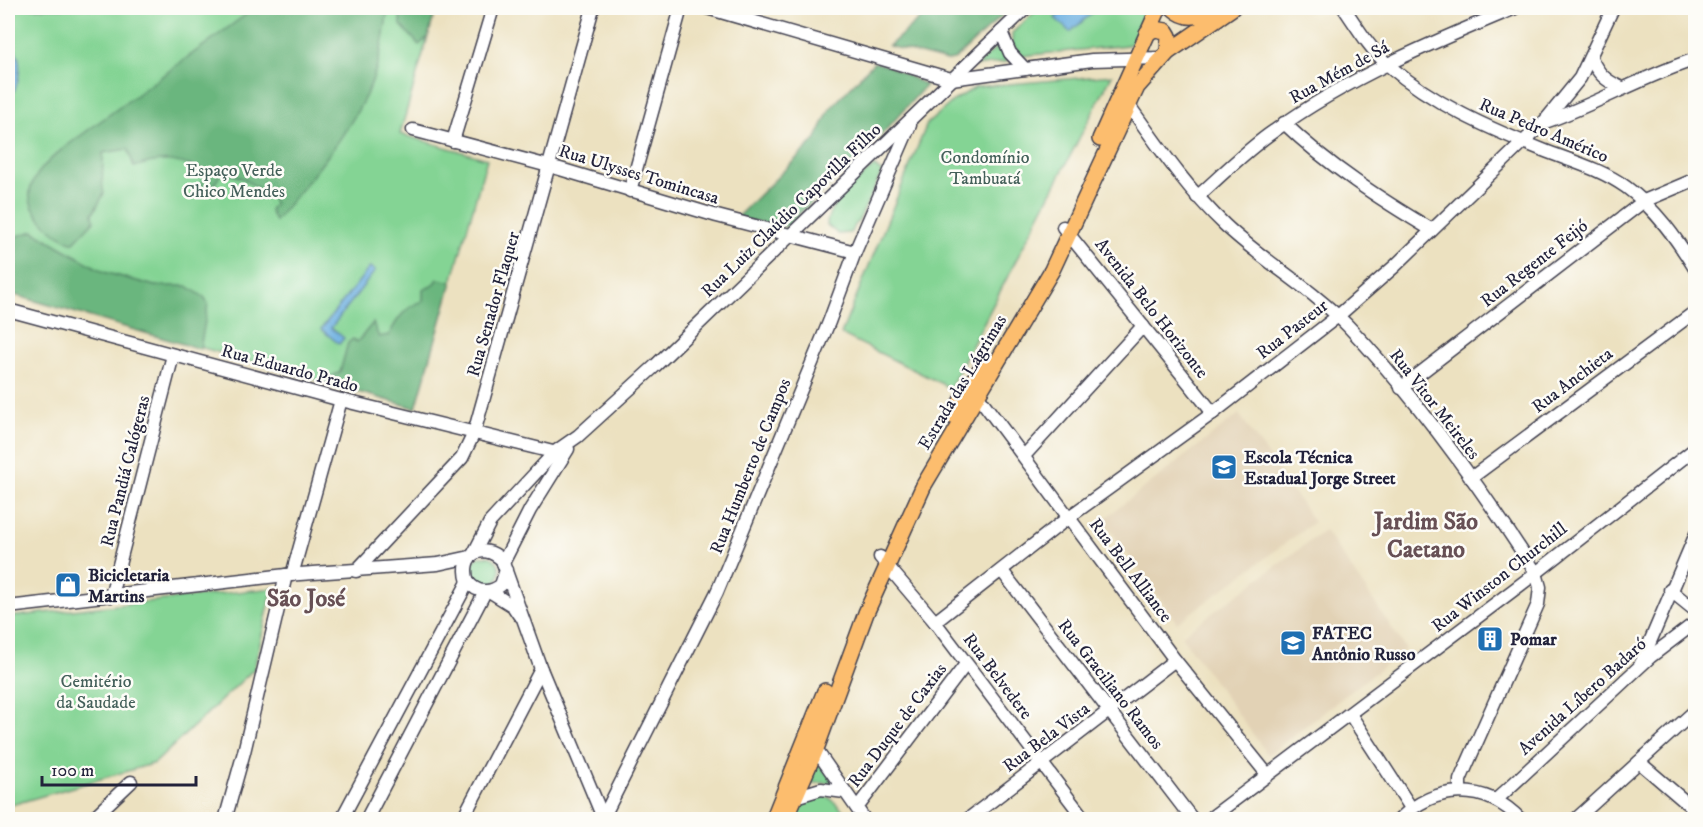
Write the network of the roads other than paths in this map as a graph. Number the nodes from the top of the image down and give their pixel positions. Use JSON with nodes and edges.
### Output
{"nodes":[{"id":1,"x":493,"y":8,"type":"edge"},
{"id":2,"x":593,"y":8,"type":"edge"},
{"id":3,"x":681,"y":8,"type":"edge"},
{"id":4,"x":707,"y":8,"type":"edge"},
{"id":5,"x":1026,"y":8,"type":"edge"},
{"id":6,"x":1159,"y":8,"type":"edge"},
{"id":7,"x":1173,"y":8,"type":"edge"},
{"id":8,"x":1226,"y":8,"type":"edge"},
{"id":9,"x":1232,"y":8,"type":"edge"},
{"id":10,"x":1344,"y":8,"type":"edge"},
{"id":11,"x":1515,"y":8,"type":"edge"},
{"id":12,"x":1613,"y":8,"type":"edge"},
{"id":13,"x":1001,"y":32,"type":"junction"},
{"id":14,"x":1147,"y":33,"type":"junction"},
{"id":15,"x":1164,"y":55,"type":"junction"},
{"id":16,"x":1135,"y":58,"type":"junction"},
{"id":17,"x":1591,"y":58,"type":"junction"},
{"id":18,"x":1695,"y":59,"type":"edge"},
{"id":19,"x":1388,"y":64,"type":"junction"},
{"id":20,"x":1025,"y":69,"type":"junction"},
{"id":21,"x":951,"y":79,"type":"junction"},
{"id":22,"x":1622,"y":88,"type":"junction"},
{"id":23,"x":1128,"y":104,"type":"junction"},
{"id":24,"x":913,"y":118,"type":"junction"},
{"id":25,"x":1544,"y":122,"type":"junction"},
{"id":26,"x":1284,"y":123,"type":"junction"},
{"id":27,"x":413,"y":130,"type":"dead end"},
{"id":28,"x":453,"y":141,"type":"junction"},
{"id":29,"x":1523,"y":142,"type":"junction"},
{"id":30,"x":550,"y":167,"type":"junction"},
{"id":31,"x":1695,"y":179,"type":"edge"},
{"id":32,"x":630,"y":191,"type":"junction"},
{"id":33,"x":1197,"y":197,"type":"junction"},
{"id":34,"x":1644,"y":201,"type":"junction"},
{"id":35,"x":1066,"y":230,"type":"junction"},
{"id":36,"x":1432,"y":230,"type":"junction"},
{"id":37,"x":791,"y":235,"type":"junction"},
{"id":38,"x":855,"y":252,"type":"junction"},
{"id":39,"x":1695,"y":270,"type":"edge"},
{"id":40,"x":8,"y":310,"type":"edge"},
{"id":41,"x":1695,"y":311,"type":"edge"},
{"id":42,"x":1338,"y":316,"type":"junction"},
{"id":43,"x":1143,"y":326,"type":"junction"},
{"id":44,"x":173,"y":355,"type":"junction"},
{"id":45,"x":1401,"y":388,"type":"junction"},
{"id":46,"x":973,"y":389,"type":"junction"},
{"id":47,"x":341,"y":400,"type":"junction"},
{"id":48,"x":1213,"y":413,"type":"junction"},
{"id":49,"x":474,"y":433,"type":"junction"},
{"id":50,"x":1695,"y":448,"type":"edge"},
{"id":51,"x":560,"y":454,"type":"junction"},
{"id":52,"x":1024,"y":456,"type":"junction"},
{"id":53,"x":1471,"y":478,"type":"junction"},
{"id":54,"x":528,"y":481,"type":"junction"},
{"id":55,"x":543,"y":489,"type":"junction"},
{"id":56,"x":1070,"y":518,"type":"junction"},
{"id":57,"x":1695,"y":534,"type":"edge"},
{"id":58,"x":472,"y":555,"type":"junction"},
{"id":59,"x":885,"y":561,"type":"junction"},
{"id":60,"x":438,"y":564,"type":"junction"},
{"id":61,"x":504,"y":567,"type":"junction"},
{"id":62,"x":356,"y":571,"type":"junction"},
{"id":63,"x":1002,"y":571,"type":"junction"},
{"id":64,"x":1536,"y":573,"type":"junction"},
{"id":65,"x":289,"y":575,"type":"junction"},
{"id":66,"x":467,"y":580,"type":"junction"},
{"id":67,"x":1670,"y":590,"type":"junction"},
{"id":68,"x":487,"y":592,"type":"junction"},
{"id":69,"x":111,"y":596,"type":"junction"},
{"id":70,"x":8,"y":607,"type":"edge"},
{"id":71,"x":1695,"y":611,"type":"edge"},
{"id":72,"x":935,"y":622,"type":"junction"},
{"id":73,"x":1695,"y":622,"type":"edge"},
{"id":74,"x":526,"y":626,"type":"junction"},
{"id":75,"x":1175,"y":660,"type":"junction"},
{"id":76,"x":966,"y":664,"type":"junction"},
{"id":77,"x":1640,"y":667,"type":"junction"},
{"id":78,"x":541,"y":669,"type":"junction"},
{"id":79,"x":1695,"y":710,"type":"edge"},
{"id":80,"x":1110,"y":712,"type":"junction"},
{"id":81,"x":1350,"y":714,"type":"junction"},
{"id":82,"x":812,"y":743,"type":"junction"},
{"id":83,"x":1639,"y":762,"type":"junction"},
{"id":84,"x":1042,"y":763,"type":"junction"},
{"id":85,"x":1267,"y":774,"type":"junction"},
{"id":86,"x":131,"y":782,"type":"dead end"},
{"id":87,"x":1460,"y":791,"type":"junction"},
{"id":88,"x":845,"y":792,"type":"junction"},
{"id":89,"x":795,"y":797,"type":"junction"},
{"id":90,"x":1496,"y":800,"type":"junction"},
{"id":91,"x":857,"y":808,"type":"junction"},
{"id":92,"x":1411,"y":808,"type":"junction"},
{"id":93,"x":1695,"y":811,"type":"edge"},
{"id":94,"x":970,"y":818,"type":"edge"},
{"id":95,"x":91,"y":819,"type":"edge"},
{"id":96,"x":225,"y":819,"type":"edge"},
{"id":97,"x":341,"y":819,"type":"edge"},
{"id":98,"x":366,"y":819,"type":"edge"},
{"id":99,"x":462,"y":819,"type":"edge"},
{"id":100,"x":603,"y":819,"type":"edge"},
{"id":101,"x":773,"y":819,"type":"edge"},
{"id":102,"x":785,"y":819,"type":"edge"},
{"id":103,"x":865,"y":819,"type":"edge"},
{"id":104,"x":1085,"y":819,"type":"edge"},
{"id":105,"x":1193,"y":819,"type":"edge"},
{"id":106,"x":1208,"y":819,"type":"edge"},
{"id":107,"x":1399,"y":819,"type":"edge"},
{"id":108,"x":1521,"y":819,"type":"edge"},
{"id":109,"x":1575,"y":819,"type":"edge"}],
"edges":[{"from":1,"to":28,"type":"street"},
{"from":2,"to":30,"type":"street","name":"Rua Senador Flaquer"},
{"from":3,"to":32,"type":"street"},
{"from":4,"to":21,"type":"street"},
{"from":5,"to":13,"type":"street","name":"Rua Luiz Claúdio Capovilla Filho"},
{"from":6,"to":14,"type":"main road","name":"Estrada das Lágrimas"},
{"from":7,"to":8,"type":"main road"},
{"from":9,"to":15,"type":"main road","name":"Estrada das Lágrimas"},
{"from":10,"to":19,"type":"street","name":"Rua Pedro Américo"},
{"from":11,"to":19,"type":"street","name":"Rua Mém de Sá"},
{"from":12,"to":17,"type":"street","name":"Rua Pasteur"},
{"from":13,"to":20,"type":"street"},
{"from":13,"to":21,"type":"street","name":"Rua Luiz Claúdio Capovilla Filho"},
{"from":14,"to":15,"type":"main road"},
{"from":14,"to":16,"type":"main road","name":"Estrada das Lágrimas"},
{"from":15,"to":16,"type":"street"},
{"from":15,"to":23,"type":"main road","name":"Estrada das Lágrimas"},
{"from":16,"to":20,"type":"street"},
{"from":16,"to":35,"type":"main road","name":"Estrada das Lágrimas"},
{"from":17,"to":22,"type":"street"},
{"from":17,"to":25,"type":"street","name":"Rua Pasteur"},
{"from":18,"to":22,"type":"street"},
{"from":19,"to":26,"type":"street","name":"Rua Mém de Sá"},
{"from":19,"to":29,"type":"street","name":"Rua Pedro Américo"},
{"from":20,"to":21,"type":"street"},
{"from":21,"to":24,"type":"street","name":"Rua Luiz Claúdio Capovilla Filho"},
{"from":22,"to":25,"type":"street"},
{"from":23,"to":33,"type":"street","name":"Rua Vitor Meireles"},
{"from":23,"to":35,"type":"main road","name":"Estrada das Lágrimas"},
{"from":24,"to":37,"type":"street","name":"Rua Luiz Claúdio Capovilla Filho"},
{"from":24,"to":38,"type":"street","name":"Rua Humberto de Campos"},
{"from":25,"to":29,"type":"street","name":"Rua Pasteur"},
{"from":26,"to":33,"type":"street","name":"Rua Mém de Sá"},
{"from":26,"to":36,"type":"street"},
{"from":27,"to":28,"type":"street","name":"Rua Ulysses Tomincasa"},
{"from":28,"to":30,"type":"street","name":"Rua Ulysses Tomincasa"},
{"from":29,"to":34,"type":"street","name":"Rua Pedro Américo"},
{"from":29,"to":36,"type":"street","name":"Rua Pasteur"},
{"from":30,"to":32,"type":"street","name":"Rua Ulysses Tomincasa"},
{"from":30,"to":49,"type":"street","name":"Rua Senador Flaquer"},
{"from":31,"to":34,"type":"street","name":"Rua Regente Feijó"},
{"from":32,"to":37,"type":"street","name":"Rua Ulysses Tomincasa"},
{"from":33,"to":42,"type":"street","name":"Rua Vitor Meireles"},
{"from":34,"to":39,"type":"street","name":"Rua Pedro Américo"},
{"from":34,"to":45,"type":"street","name":"Rua Regente Feijó"},
{"from":35,"to":43,"type":"street","name":"Avenida Belo Horizonte"},
{"from":35,"to":46,"type":"main road","name":"Estrada das Lágrimas"},
{"from":36,"to":42,"type":"street","name":"Rua Pasteur"},
{"from":37,"to":38,"type":"street","name":"Rua Ulysses Tomincasa"},
{"from":37,"to":51,"type":"street","name":"Rua Luiz Claúdio Capovilla Filho"},
{"from":38,"to":100,"type":"street","name":"Rua Humberto de Campos"},
{"from":40,"to":44,"type":"street","name":"Rua Eduardo Prado"},
{"from":41,"to":53,"type":"street","name":"Rua Anchieta"},
{"from":42,"to":45,"type":"street","name":"Rua Vitor Meireles"},
{"from":42,"to":48,"type":"street","name":"Rua Pasteur"},
{"from":43,"to":48,"type":"street","name":"Avenida Belo Horizonte"},
{"from":43,"to":52,"type":"street"},
{"from":44,"to":47,"type":"street","name":"Rua Eduardo Prado"},
{"from":44,"to":69,"type":"street","name":"Rua Pandiá Calógeras"},
{"from":45,"to":53,"type":"street","name":"Rua Vitor Meireles"},
{"from":46,"to":52,"type":"street","name":"Rua Bell Alliance"},
{"from":46,"to":59,"type":"main road","name":"Estrada das Lágrimas"},
{"from":47,"to":49,"type":"street","name":"Rua Eduardo Prado"},
{"from":47,"to":65,"type":"street"},
{"from":48,"to":56,"type":"street","name":"Rua Pasteur"},
{"from":49,"to":51,"type":"street","name":"Rua Eduardo Prado"},
{"from":49,"to":62,"type":"street","name":"Rua Senador Flaquer"},
{"from":50,"to":64,"type":"street","name":"Rua Winston Churchill"},
{"from":51,"to":54,"type":"street","name":"Rua Luiz Claúdio Capovilla Filho"},
{"from":51,"to":55,"type":"street","name":"Rua Luiz Claúdio Capovilla Filho"},
{"from":52,"to":56,"type":"street","name":"Rua Bell Alliance"},
{"from":53,"to":64,"type":"street","name":"Rua Vitor Meireles"},
{"from":54,"to":55,"type":"street"},
{"from":54,"to":58,"type":"street","name":"Rua Luiz Claúdio Capovilla Filho"},
{"from":55,"to":61,"type":"street","name":"Rua Luiz Claúdio Capovilla Filho"},
{"from":56,"to":63,"type":"street","name":"Rua Pasteur"},
{"from":56,"to":75,"type":"street","name":"Rua Bell Alliance"},
{"from":57,"to":67,"type":"street"},
{"from":58,"to":60,"type":"street"},
{"from":58,"to":61,"type":"street"},
{"from":58,"to":66,"type":"street"},
{"from":59,"to":72,"type":"street","name":"Rua Belvedere"},
{"from":59,"to":82,"type":"main road","name":"Estrada das Lágrimas"},
{"from":60,"to":62,"type":"street"},
{"from":60,"to":66,"type":"street"},
{"from":61,"to":68,"type":"street"},
{"from":61,"to":74,"type":"street"},
{"from":62,"to":65,"type":"street"},
{"from":63,"to":72,"type":"street","name":"Rua Pasteur"},
{"from":63,"to":80,"type":"street","name":"Rua Graciliano Ramos"},
{"from":64,"to":81,"type":"street","name":"Rua Winston Churchill"},
{"from":64,"to":87,"type":"street"},
{"from":65,"to":69,"type":"street"},
{"from":65,"to":96,"type":"street"},
{"from":66,"to":68,"type":"street"},
{"from":66,"to":97,"type":"street"},
{"from":67,"to":71,"type":"street"},
{"from":67,"to":77,"type":"street"},
{"from":68,"to":74,"type":"street"},
{"from":68,"to":98,"type":"street"},
{"from":69,"to":70,"type":"street"},
{"from":72,"to":76,"type":"street","name":"Rua Belvedere"},
{"from":73,"to":77,"type":"street","name":"Avenida Líbero Badaró"},
{"from":74,"to":78,"type":"street"},
{"from":75,"to":80,"type":"street","name":"Rua Bela Vista"},
{"from":75,"to":85,"type":"street","name":"Rua Bell Alliance"},
{"from":76,"to":84,"type":"street","name":"Rua Belvedere"},
{"from":76,"to":91,"type":"street","name":"Rua Duque de Caxias"},
{"from":77,"to":90,"type":"street","name":"Avenida Líbero Badaró"},
{"from":78,"to":99,"type":"street"},
{"from":78,"to":100,"type":"street"},
{"from":79,"to":83,"type":"street"},
{"from":80,"to":84,"type":"street","name":"Rua Bela Vista"},
{"from":80,"to":105,"type":"street","name":"Rua Graciliano Ramos"},
{"from":81,"to":85,"type":"street","name":"Rua Winston Churchill"},
{"from":81,"to":92,"type":"street"},
{"from":82,"to":88,"type":"street"},
{"from":82,"to":89,"type":"main road","name":"Estrada das Lágrimas"},
{"from":82,"to":101,"type":"main road","name":"Estrada das Lágrimas"},
{"from":83,"to":93,"type":"street"},
{"from":83,"to":109,"type":"street"},
{"from":84,"to":94,"type":"street","name":"Rua Bela Vista"},
{"from":84,"to":104,"type":"street","name":"Rua Belvedere"},
{"from":85,"to":106,"type":"street","name":"Rua Winston Churchill"},
{"from":86,"to":95,"type":"street"},
{"from":87,"to":90,"type":"street"},
{"from":87,"to":92,"type":"street"},
{"from":88,"to":89,"type":"street"},
{"from":88,"to":91,"type":"street"},
{"from":89,"to":102,"type":"main road","name":"Estrada das Lágrimas"},
{"from":90,"to":108,"type":"street"},
{"from":91,"to":103,"type":"street"},
{"from":92,"to":107,"type":"street"}]}
